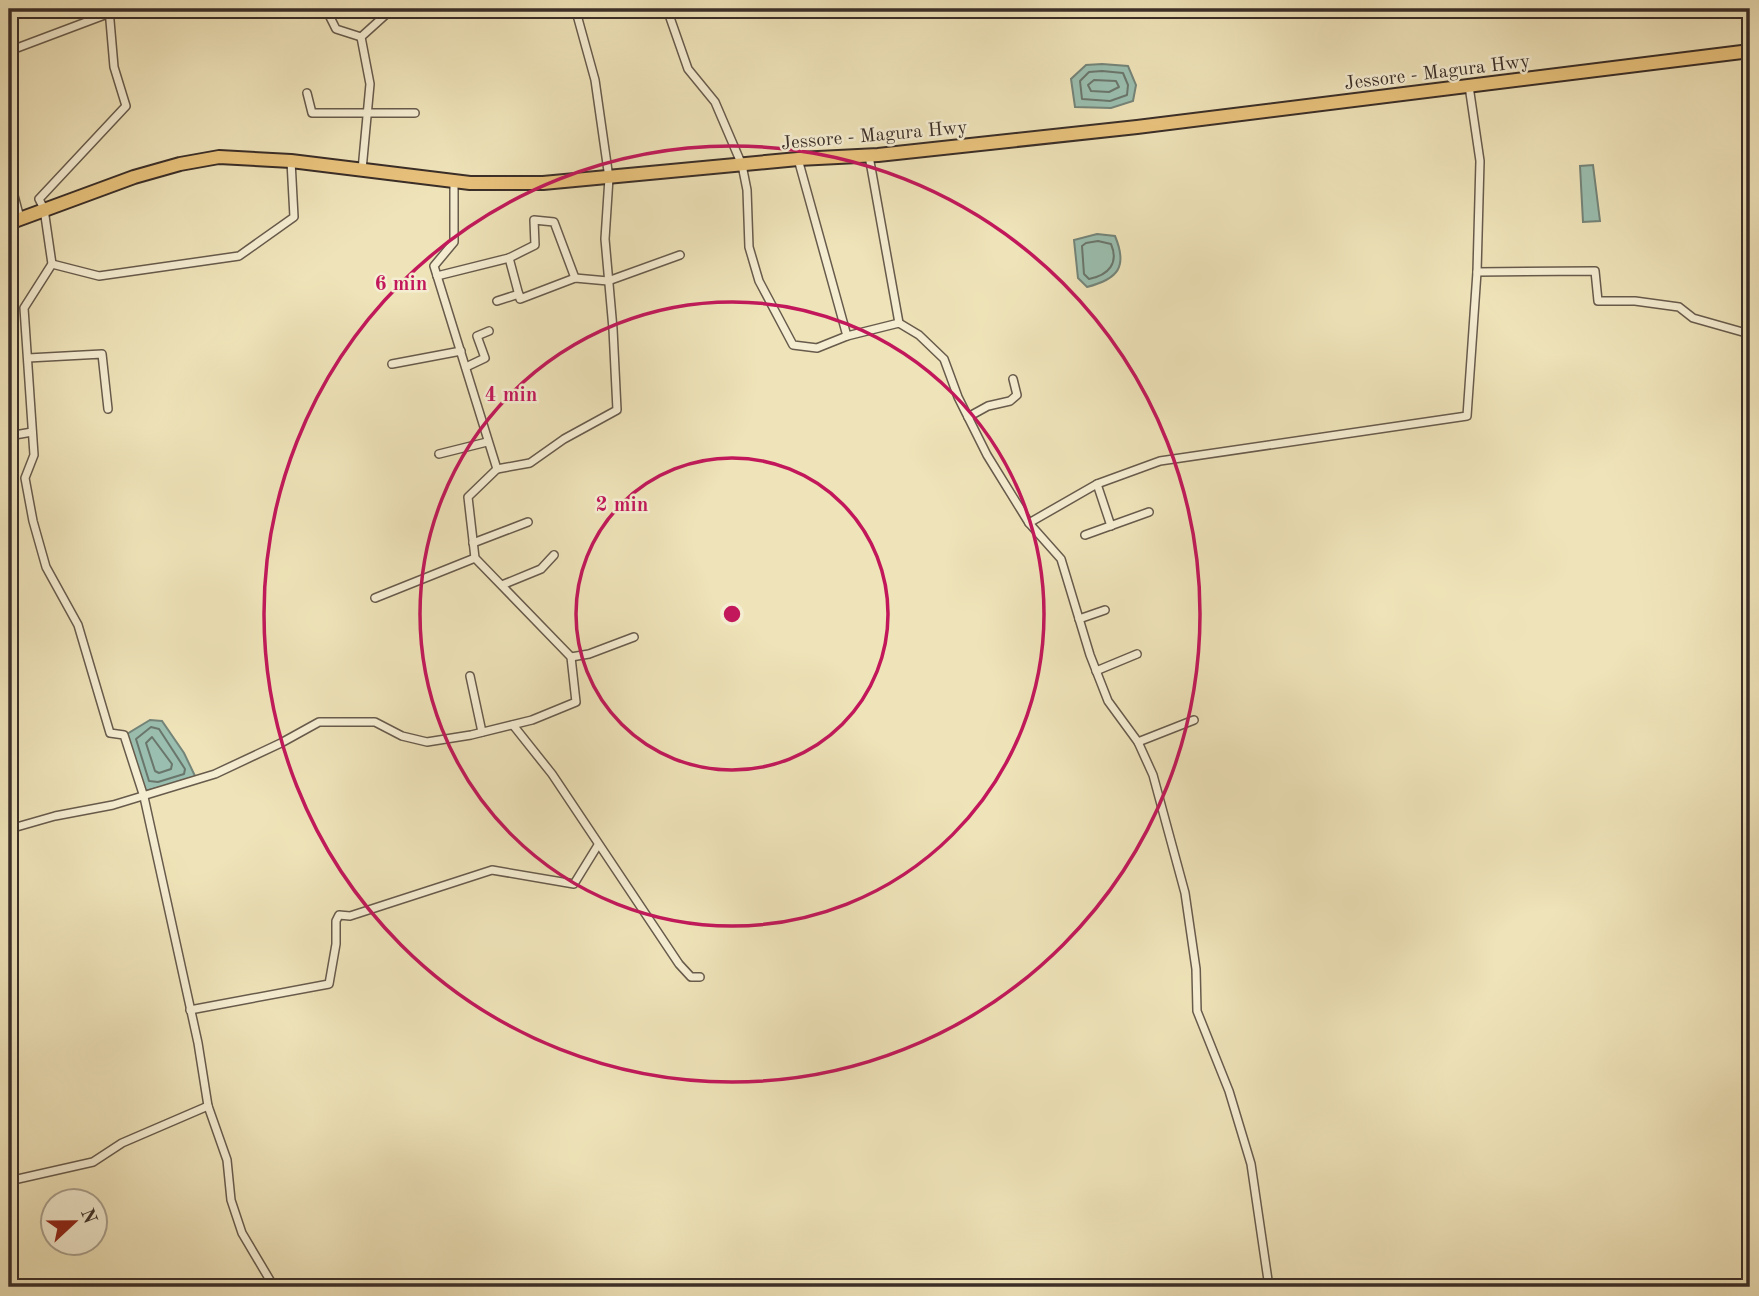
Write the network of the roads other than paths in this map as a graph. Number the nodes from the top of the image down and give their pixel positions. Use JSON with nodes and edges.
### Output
{"nodes":[{"id":1,"x":326,"y":9,"type":"edge"},
{"id":2,"x":392,"y":9,"type":"edge"},
{"id":3,"x":581,"y":9,"type":"edge"},
{"id":4,"x":667,"y":9,"type":"edge"},
{"id":5,"x":110,"y":11,"type":"edge"},
{"id":6,"x":361,"y":37,"type":"junction"},
{"id":7,"x":9,"y":51,"type":"edge"},
{"id":8,"x":1750,"y":51,"type":"edge"},
{"id":9,"x":1469,"y":86,"type":"junction"},
{"id":10,"x":307,"y":93,"type":"dead end"},
{"id":11,"x":367,"y":113,"type":"junction"},
{"id":12,"x":415,"y":113,"type":"dead end"},
{"id":13,"x":869,"y":156,"type":"junction"},
{"id":14,"x":798,"y":159,"type":"junction"},
{"id":15,"x":291,"y":161,"type":"junction"},
{"id":16,"x":742,"y":165,"type":"junction"},
{"id":17,"x":362,"y":171,"type":"junction"},
{"id":18,"x":9,"y":177,"type":"edge"},
{"id":19,"x":609,"y":178,"type":"junction"},
{"id":20,"x":454,"y":181,"type":"junction"},
{"id":21,"x":44,"y":209,"type":"junction"},
{"id":22,"x":14,"y":220,"type":"edge"},
{"id":23,"x":680,"y":255,"type":"dead end"},
{"id":24,"x":509,"y":258,"type":"junction"},
{"id":25,"x":52,"y":264,"type":"junction"},
{"id":26,"x":1477,"y":272,"type":"junction"},
{"id":27,"x":438,"y":276,"type":"junction"},
{"id":28,"x":575,"y":278,"type":"junction"},
{"id":29,"x":608,"y":281,"type":"junction"},
{"id":30,"x":519,"y":294,"type":"junction"},
{"id":31,"x":497,"y":301,"type":"dead end"},
{"id":32,"x":899,"y":323,"type":"junction"},
{"id":33,"x":489,"y":331,"type":"dead end"},
{"id":34,"x":847,"y":336,"type":"junction"},
{"id":35,"x":1750,"y":338,"type":"edge"},
{"id":36,"x":461,"y":351,"type":"junction"},
{"id":37,"x":28,"y":358,"type":"junction"},
{"id":38,"x":392,"y":364,"type":"dead end"},
{"id":39,"x":466,"y":367,"type":"junction"},
{"id":40,"x":1013,"y":379,"type":"dead end"},
{"id":41,"x":108,"y":409,"type":"dead end"},
{"id":42,"x":968,"y":417,"type":"junction"},
{"id":43,"x":32,"y":432,"type":"junction"},
{"id":44,"x":9,"y":436,"type":"edge"},
{"id":45,"x":488,"y":442,"type":"junction"},
{"id":46,"x":439,"y":454,"type":"dead end"},
{"id":47,"x":497,"y":469,"type":"junction"},
{"id":48,"x":1097,"y":484,"type":"junction"},
{"id":49,"x":1149,"y":512,"type":"dead end"},
{"id":50,"x":528,"y":522,"type":"dead end"},
{"id":51,"x":1029,"y":523,"type":"junction"},
{"id":52,"x":1111,"y":526,"type":"junction"},
{"id":53,"x":1085,"y":535,"type":"dead end"},
{"id":54,"x":473,"y":543,"type":"junction"},
{"id":55,"x":554,"y":555,"type":"dead end"},
{"id":56,"x":475,"y":558,"type":"junction"},
{"id":57,"x":502,"y":585,"type":"junction"},
{"id":58,"x":375,"y":598,"type":"dead end"},
{"id":59,"x":1105,"y":610,"type":"dead end"},
{"id":60,"x":1079,"y":619,"type":"junction"},
{"id":61,"x":634,"y":637,"type":"dead end"},
{"id":62,"x":1137,"y":654,"type":"dead end"},
{"id":63,"x":571,"y":657,"type":"junction"},
{"id":64,"x":1096,"y":671,"type":"junction"},
{"id":65,"x":470,"y":676,"type":"dead end"},
{"id":66,"x":1194,"y":720,"type":"dead end"},
{"id":67,"x":513,"y":725,"type":"junction"},
{"id":68,"x":482,"y":732,"type":"junction"},
{"id":69,"x":1138,"y":742,"type":"junction"},
{"id":70,"x":144,"y":797,"type":"junction"},
{"id":71,"x":9,"y":835,"type":"edge"},
{"id":72,"x":598,"y":845,"type":"junction"},
{"id":73,"x":700,"y":977,"type":"dead end"},
{"id":74,"x":190,"y":1010,"type":"junction"},
{"id":75,"x":208,"y":1106,"type":"junction"},
{"id":76,"x":9,"y":1181,"type":"edge"},
{"id":77,"x":274,"y":1287,"type":"edge"},
{"id":78,"x":1269,"y":1287,"type":"edge"}],
"edges":[{"from":1,"to":6,"type":"street"},
{"from":2,"to":6,"type":"street"},
{"from":3,"to":19,"type":"street"},
{"from":4,"to":16,"type":"street"},
{"from":5,"to":7,"type":"street"},
{"from":5,"to":21,"type":"street"},
{"from":6,"to":11,"type":"street"},
{"from":8,"to":9,"type":"highway","name":"Jessore - Magura Hwy"},
{"from":9,"to":13,"type":"highway","name":"Jessore - Magura Hwy"},
{"from":9,"to":26,"type":"street"},
{"from":10,"to":11,"type":"street"},
{"from":11,"to":12,"type":"street"},
{"from":11,"to":17,"type":"street"},
{"from":13,"to":14,"type":"highway","name":"Jessore - Magura Hwy"},
{"from":13,"to":32,"type":"street"},
{"from":14,"to":16,"type":"highway","name":"Jessore - Magura Hwy"},
{"from":14,"to":34,"type":"street"},
{"from":15,"to":17,"type":"highway","name":"Jessore - Magura Hwy"},
{"from":15,"to":21,"type":"highway","name":"Jessore - Magura Hwy"},
{"from":15,"to":25,"type":"street"},
{"from":16,"to":19,"type":"highway","name":"Jessore - Magura Hwy"},
{"from":16,"to":34,"type":"street"},
{"from":17,"to":20,"type":"highway","name":"Jessore - Magura Hwy"},
{"from":18,"to":22,"type":"street"},
{"from":19,"to":20,"type":"highway","name":"Jessore - Magura Hwy"},
{"from":19,"to":29,"type":"street"},
{"from":20,"to":27,"type":"street"},
{"from":21,"to":22,"type":"highway","name":"Jessore - Magura Hwy"},
{"from":21,"to":25,"type":"street"},
{"from":23,"to":29,"type":"street"},
{"from":24,"to":27,"type":"street"},
{"from":24,"to":28,"type":"street"},
{"from":24,"to":30,"type":"street"},
{"from":25,"to":37,"type":"street"},
{"from":26,"to":35,"type":"street"},
{"from":26,"to":48,"type":"street"},
{"from":27,"to":36,"type":"street"},
{"from":28,"to":29,"type":"street"},
{"from":28,"to":30,"type":"street"},
{"from":29,"to":47,"type":"street"},
{"from":30,"to":31,"type":"street"},
{"from":32,"to":34,"type":"street"},
{"from":32,"to":42,"type":"street"},
{"from":33,"to":39,"type":"street"},
{"from":36,"to":38,"type":"street"},
{"from":36,"to":39,"type":"street"},
{"from":37,"to":41,"type":"street"},
{"from":37,"to":43,"type":"street"},
{"from":39,"to":45,"type":"street"},
{"from":40,"to":42,"type":"street"},
{"from":42,"to":51,"type":"street"},
{"from":43,"to":44,"type":"street"},
{"from":43,"to":70,"type":"street"},
{"from":45,"to":46,"type":"street"},
{"from":45,"to":47,"type":"street"},
{"from":47,"to":54,"type":"street"},
{"from":48,"to":51,"type":"street"},
{"from":48,"to":52,"type":"street"},
{"from":49,"to":52,"type":"street"},
{"from":50,"to":54,"type":"street"},
{"from":51,"to":60,"type":"street"},
{"from":52,"to":53,"type":"street"},
{"from":54,"to":56,"type":"street"},
{"from":55,"to":57,"type":"street"},
{"from":56,"to":57,"type":"street"},
{"from":56,"to":58,"type":"street"},
{"from":57,"to":63,"type":"street"},
{"from":59,"to":60,"type":"street"},
{"from":60,"to":64,"type":"street"},
{"from":61,"to":63,"type":"street"},
{"from":62,"to":64,"type":"street"},
{"from":63,"to":67,"type":"street"},
{"from":64,"to":69,"type":"street"},
{"from":65,"to":68,"type":"street"},
{"from":66,"to":69,"type":"street"},
{"from":67,"to":68,"type":"street"},
{"from":67,"to":72,"type":"street"},
{"from":68,"to":70,"type":"street"},
{"from":69,"to":78,"type":"street"},
{"from":70,"to":71,"type":"street"},
{"from":70,"to":74,"type":"street"},
{"from":72,"to":73,"type":"street"},
{"from":72,"to":74,"type":"street"},
{"from":74,"to":75,"type":"street"},
{"from":75,"to":76,"type":"street"},
{"from":75,"to":77,"type":"street"}]}
